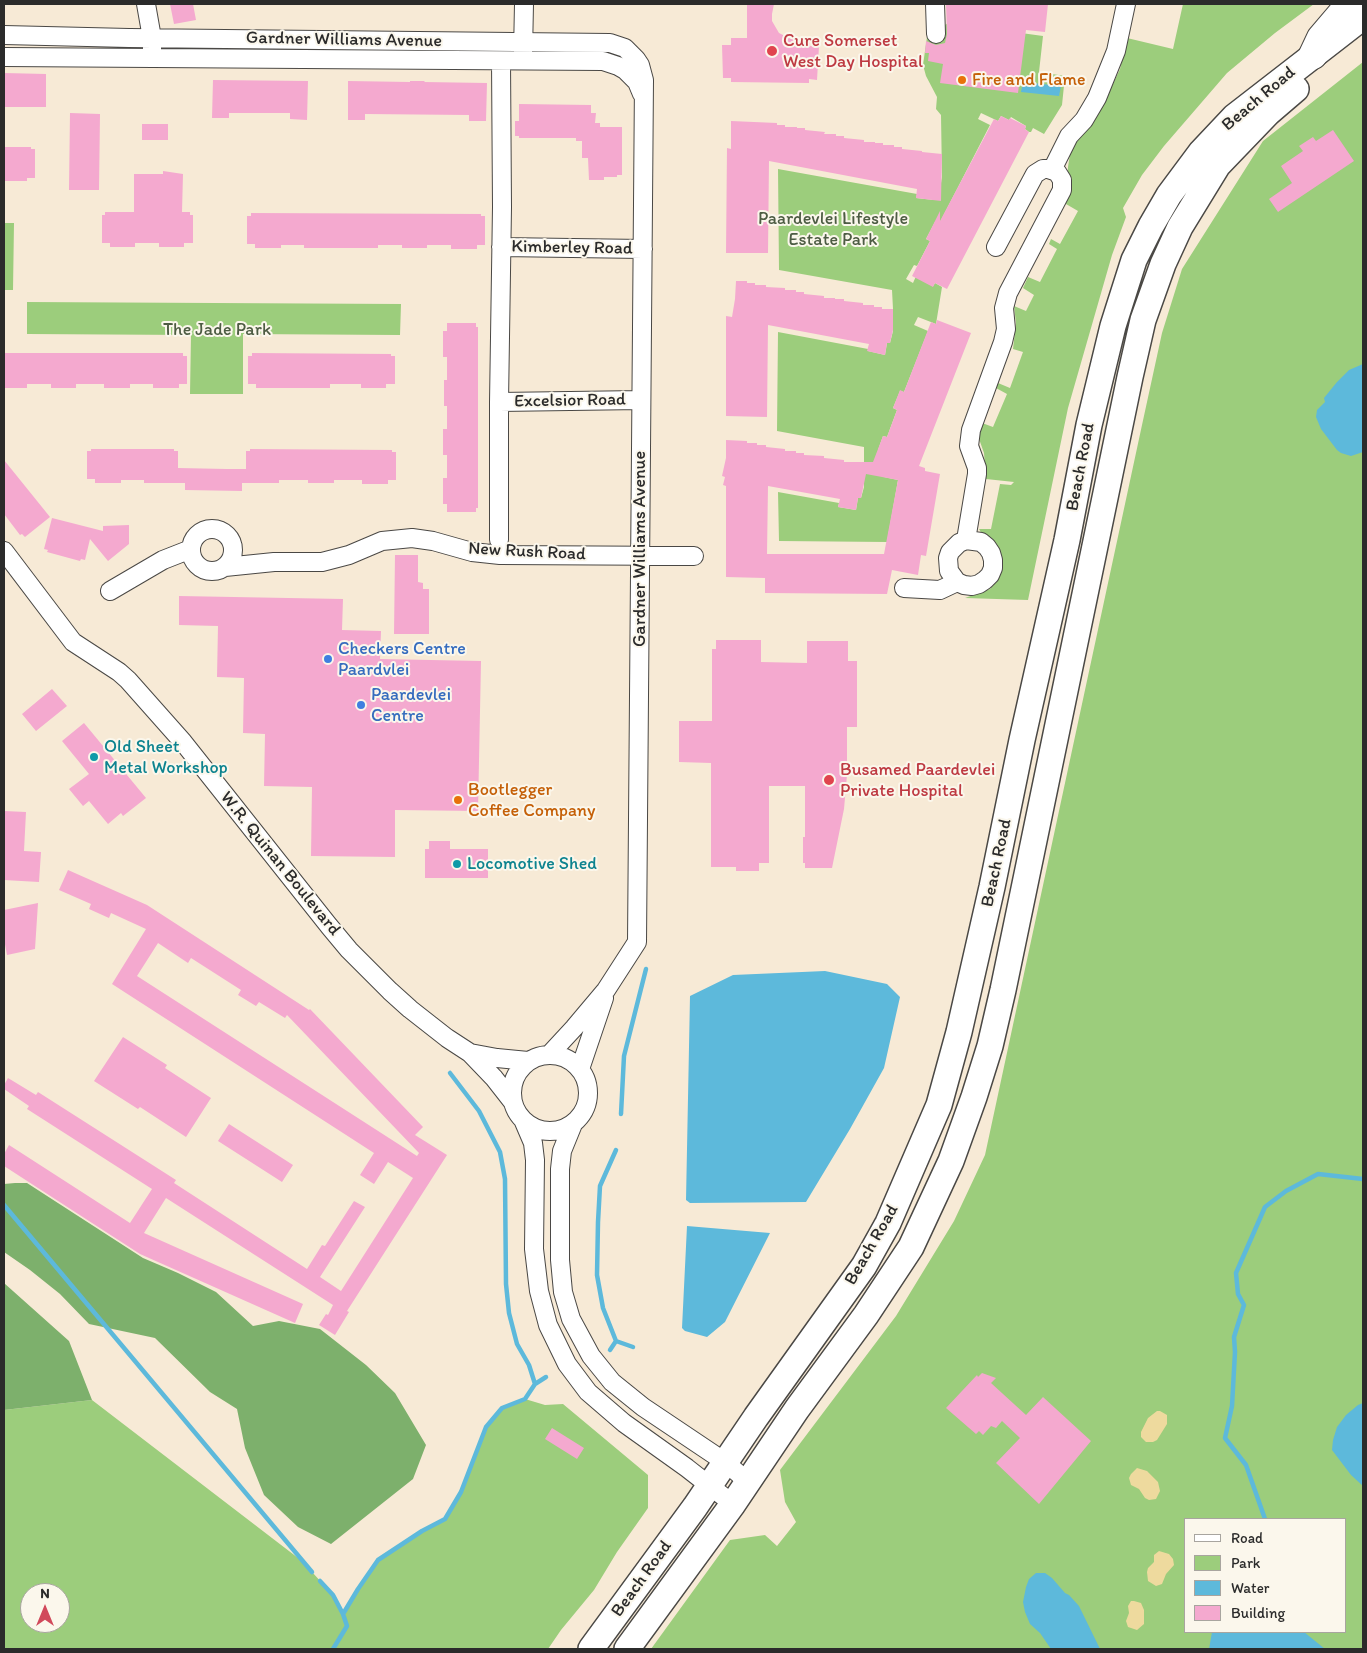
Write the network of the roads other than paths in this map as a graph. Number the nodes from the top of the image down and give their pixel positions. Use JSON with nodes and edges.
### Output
{"nodes":[{"id":1,"x":146,"y":4,"type":"edge"},
{"id":2,"x":524,"y":4,"type":"edge"},
{"id":3,"x":935,"y":4,"type":"edge"},
{"id":4,"x":1126,"y":4,"type":"edge"},
{"id":5,"x":1350,"y":4,"type":"edge"},
{"id":6,"x":1363,"y":17,"type":"edge"},
{"id":7,"x":936,"y":34,"type":"dead end"},
{"id":8,"x":4,"y":35,"type":"edge"},
{"id":9,"x":1363,"y":36,"type":"edge"},
{"id":10,"x":152,"y":38,"type":"junction"},
{"id":11,"x":523,"y":42,"type":"junction"},
{"id":12,"x":1313,"y":55,"type":"junction"},
{"id":13,"x":4,"y":57,"type":"edge"},
{"id":14,"x":152,"y":58,"type":"junction"},
{"id":15,"x":501,"y":61,"type":"junction"},
{"id":16,"x":523,"y":61,"type":"junction"},
{"id":17,"x":644,"y":99,"type":"junction"},
{"id":18,"x":1052,"y":170,"type":"junction"},
{"id":19,"x":501,"y":247,"type":"junction"},
{"id":20,"x":996,"y":247,"type":"dead end"},
{"id":21,"x":642,"y":249,"type":"junction"},
{"id":22,"x":641,"y":400,"type":"junction"},
{"id":23,"x":499,"y":402,"type":"junction"},
{"id":24,"x":499,"y":540,"type":"dead end"},
{"id":25,"x":966,"y":540,"type":"junction"},
{"id":26,"x":191,"y":549,"type":"junction"},
{"id":27,"x":234,"y":549,"type":"junction"},
{"id":28,"x":4,"y":551,"type":"edge"},
{"id":29,"x":640,"y":556,"type":"junction"},
{"id":30,"x":694,"y":556,"type":"dead end"},
{"id":31,"x":274,"y":562,"type":"junction"},
{"id":32,"x":200,"y":567,"type":"junction"},
{"id":33,"x":225,"y":567,"type":"junction"},
{"id":34,"x":147,"y":569,"type":"junction"},
{"id":35,"x":958,"y":582,"type":"junction"},
{"id":36,"x":904,"y":588,"type":"dead end"},
{"id":37,"x":110,"y":591,"type":"dead end"},
{"id":38,"x":606,"y":990,"type":"junction"},
{"id":39,"x":470,"y":1052,"type":"junction"},
{"id":40,"x":550,"y":1055,"type":"junction"},
{"id":41,"x":528,"y":1061,"type":"junction"},
{"id":42,"x":580,"y":1068,"type":"junction"},
{"id":43,"x":512,"y":1101,"type":"junction"},
{"id":44,"x":524,"y":1122,"type":"junction"},
{"id":45,"x":573,"y":1124,"type":"junction"},
{"id":46,"x":725,"y":1462,"type":"junction"},
{"id":47,"x":747,"y":1481,"type":"junction"},
{"id":48,"x":710,"y":1486,"type":"junction"},
{"id":49,"x":733,"y":1504,"type":"junction"},
{"id":50,"x":591,"y":1649,"type":"edge"},
{"id":51,"x":627,"y":1649,"type":"edge"}],
"edges":[{"from":1,"to":10,"type":"street"},
{"from":2,"to":11,"type":"street"},
{"from":3,"to":7,"type":"street"},
{"from":4,"to":18,"type":"street"},
{"from":5,"to":12,"type":"main road"},
{"from":6,"to":12,"type":"main road","name":"Beach Road"},
{"from":8,"to":10,"type":"street","name":"Gardner Williams Avenue"},
{"from":9,"to":47,"type":"main road","name":"Beach Road"},
{"from":10,"to":11,"type":"street","name":"Gardner Williams Avenue"},
{"from":10,"to":14,"type":"street"},
{"from":11,"to":16,"type":"street"},
{"from":11,"to":17,"type":"street","name":"Gardner Williams Avenue"},
{"from":12,"to":46,"type":"main road","name":"Beach Road"},
{"from":13,"to":14,"type":"street","name":"Gardner Williams Avenue"},
{"from":14,"to":15,"type":"street","name":"Gardner Williams Avenue"},
{"from":15,"to":16,"type":"street","name":"Gardner Williams Avenue"},
{"from":15,"to":19,"type":"street"},
{"from":16,"to":17,"type":"street","name":"Gardner Williams Avenue"},
{"from":17,"to":21,"type":"street","name":"Gardner Williams Avenue"},
{"from":18,"to":20,"type":"street"},
{"from":18,"to":25,"type":"street"},
{"from":19,"to":21,"type":"street","name":"Kimberley Road"},
{"from":19,"to":23,"type":"street"},
{"from":21,"to":22,"type":"street","name":"Gardner Williams Avenue"},
{"from":22,"to":23,"type":"street","name":"Excelsior Road"},
{"from":22,"to":29,"type":"street","name":"Gardner Williams Avenue"},
{"from":23,"to":24,"type":"street"},
{"from":25,"to":35,"type":"street"},
{"from":25,"to":35,"type":"street"},
{"from":26,"to":27,"type":"street"},
{"from":26,"to":32,"type":"street"},
{"from":26,"to":34,"type":"street","name":"New Rush Road"},
{"from":27,"to":31,"type":"street","name":"New Rush Road"},
{"from":27,"to":33,"type":"street"},
{"from":28,"to":39,"type":"street","name":"W.R. Quinan Boulevard"},
{"from":29,"to":30,"type":"street","name":"New Rush Road"},
{"from":29,"to":31,"type":"street","name":"New Rush Road"},
{"from":29,"to":38,"type":"street","name":"Gardner Williams Avenue"},
{"from":31,"to":33,"type":"street","name":"New Rush Road"},
{"from":32,"to":33,"type":"street","name":"New Rush Road"},
{"from":32,"to":34,"type":"street","name":"New Rush Road"},
{"from":34,"to":37,"type":"street","name":"New Rush Road"},
{"from":35,"to":36,"type":"street"},
{"from":38,"to":40,"type":"street","name":"Gardner Williams Avenue"},
{"from":38,"to":42,"type":"street","name":"Gardner Williams Avenue"},
{"from":39,"to":41,"type":"street","name":"W.R. Quinan Boulevard"},
{"from":39,"to":43,"type":"street","name":"W.R. Quinan Boulevard"},
{"from":40,"to":41,"type":"street","name":"W.R. Quinan Boulevard"},
{"from":40,"to":42,"type":"street"},
{"from":41,"to":43,"type":"street"},
{"from":42,"to":45,"type":"street"},
{"from":43,"to":44,"type":"street","name":"W.R. Quinan Boulevard"},
{"from":44,"to":45,"type":"street"},
{"from":44,"to":48,"type":"street","name":"W.R. Quinan Boulevard"},
{"from":45,"to":46,"type":"street"},
{"from":46,"to":47,"type":"street"},
{"from":46,"to":48,"type":"main road","name":"Beach Road"},
{"from":47,"to":49,"type":"main road","name":"Beach Road"},
{"from":48,"to":49,"type":"street","name":"W.R. Quinan Boulevard"},
{"from":48,"to":50,"type":"main road","name":"Beach Road"},
{"from":49,"to":51,"type":"main road","name":"Beach Road"}]}
